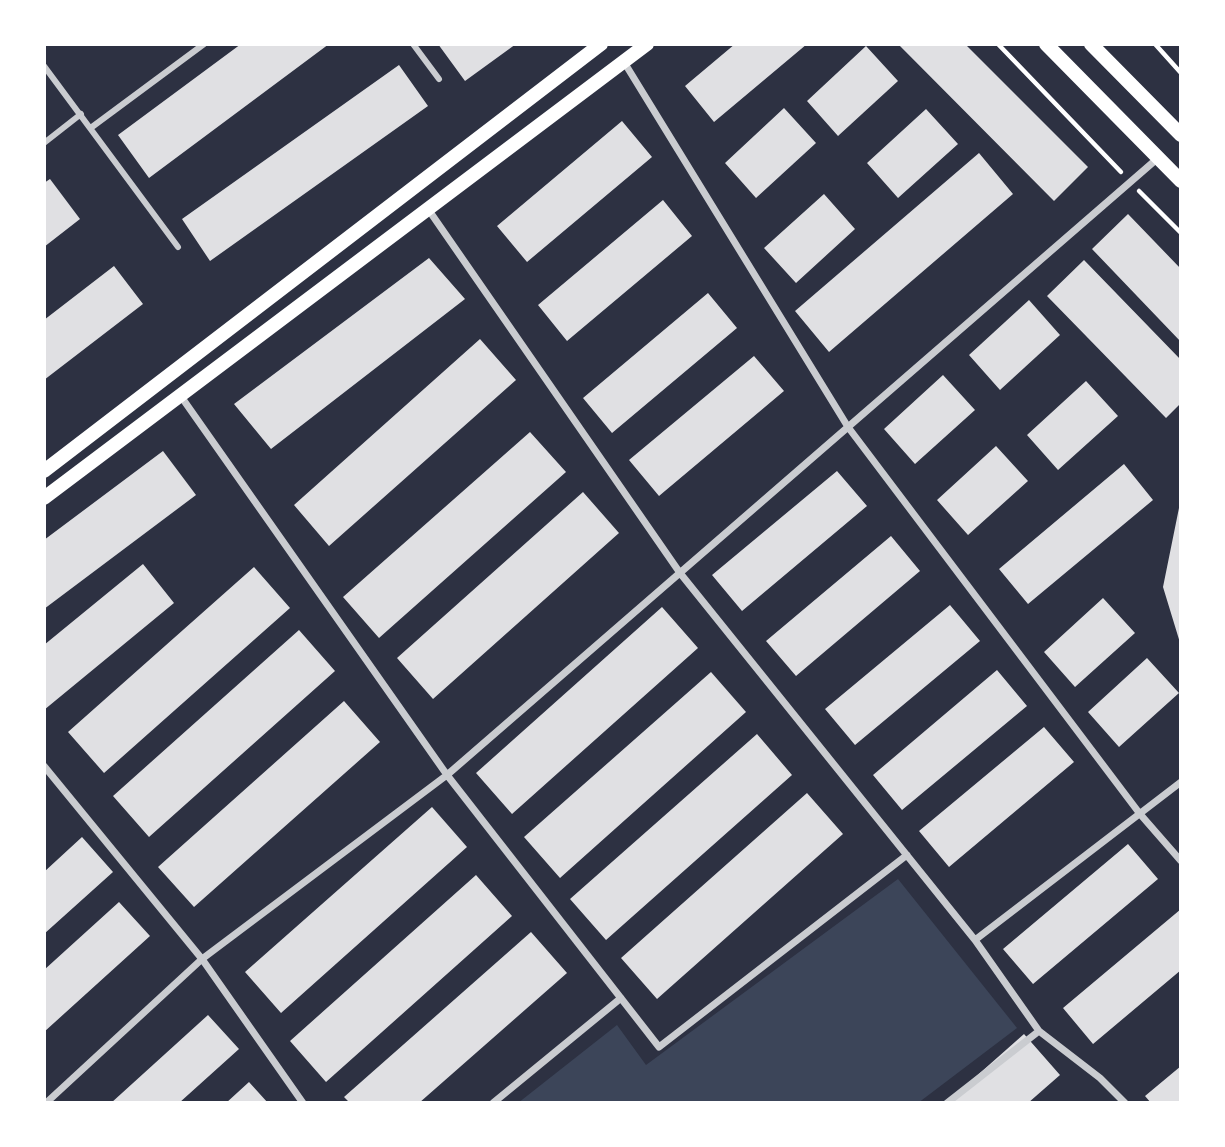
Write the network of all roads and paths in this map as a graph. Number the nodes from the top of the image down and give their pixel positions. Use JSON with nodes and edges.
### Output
{"nodes":[{"id":1,"x":204,"y":44,"type":"edge"},
{"id":2,"x":413,"y":44,"type":"edge"},
{"id":3,"x":601,"y":44,"type":"edge"},
{"id":4,"x":647,"y":44,"type":"edge"},
{"id":5,"x":998,"y":44,"type":"edge"},
{"id":6,"x":1046,"y":44,"type":"edge"},
{"id":7,"x":1091,"y":44,"type":"edge"},
{"id":8,"x":1155,"y":44,"type":"edge"},
{"id":9,"x":624,"y":61,"type":"junction"},
{"id":10,"x":44,"y":66,"type":"edge"},
{"id":11,"x":1181,"y":73,"type":"edge"},
{"id":12,"x":439,"y":79,"type":"dead end"},
{"id":13,"x":82,"y":114,"type":"junction"},
{"id":14,"x":92,"y":127,"type":"junction"},
{"id":15,"x":1181,"y":135,"type":"edge"},
{"id":16,"x":44,"y":143,"type":"edge"},
{"id":17,"x":1158,"y":158,"type":"junction"},
{"id":18,"x":1181,"y":181,"type":"edge"},
{"id":19,"x":1130,"y":182,"type":"junction"},
{"id":20,"x":428,"y":209,"type":"junction"},
{"id":21,"x":1181,"y":233,"type":"edge"},
{"id":22,"x":178,"y":247,"type":"dead end"},
{"id":23,"x":180,"y":395,"type":"junction"},
{"id":24,"x":848,"y":427,"type":"junction"},
{"id":25,"x":44,"y":471,"type":"edge"},
{"id":26,"x":44,"y":498,"type":"edge"},
{"id":27,"x":680,"y":573,"type":"junction"},
{"id":28,"x":44,"y":766,"type":"edge"},
{"id":29,"x":447,"y":775,"type":"junction"},
{"id":30,"x":1181,"y":782,"type":"edge"},
{"id":31,"x":1140,"y":814,"type":"junction"},
{"id":32,"x":907,"y":855,"type":"junction"},
{"id":33,"x":1181,"y":861,"type":"edge"},
{"id":34,"x":975,"y":940,"type":"junction"},
{"id":35,"x":202,"y":959,"type":"junction"},
{"id":36,"x":621,"y":999,"type":"junction"},
{"id":37,"x":1039,"y":1031,"type":"junction"},
{"id":38,"x":46,"y":1103,"type":"edge"},
{"id":39,"x":303,"y":1103,"type":"edge"},
{"id":40,"x":493,"y":1103,"type":"edge"},
{"id":41,"x":947,"y":1103,"type":"edge"},
{"id":42,"x":1125,"y":1103,"type":"edge"}],
"edges":[{"from":1,"to":14,"type":"street"},
{"from":2,"to":12,"type":"street"},
{"from":3,"to":25,"type":"main road"},
{"from":4,"to":9,"type":"main road"},
{"from":5,"to":19,"type":"path"},
{"from":6,"to":17,"type":"main road"},
{"from":7,"to":15,"type":"main road"},
{"from":8,"to":11,"type":"path"},
{"from":9,"to":20,"type":"main road"},
{"from":9,"to":24,"type":"street"},
{"from":10,"to":13,"type":"street"},
{"from":13,"to":14,"type":"street"},
{"from":13,"to":16,"type":"street"},
{"from":14,"to":22,"type":"street"},
{"from":17,"to":18,"type":"main road"},
{"from":17,"to":19,"type":"street"},
{"from":19,"to":21,"type":"path"},
{"from":19,"to":24,"type":"street"},
{"from":20,"to":23,"type":"main road"},
{"from":20,"to":27,"type":"street"},
{"from":23,"to":26,"type":"main road"},
{"from":23,"to":29,"type":"street"},
{"from":24,"to":27,"type":"street"},
{"from":24,"to":31,"type":"street"},
{"from":27,"to":29,"type":"street"},
{"from":27,"to":32,"type":"street"},
{"from":28,"to":35,"type":"street"},
{"from":29,"to":35,"type":"street"},
{"from":29,"to":36,"type":"street"},
{"from":30,"to":31,"type":"street"},
{"from":31,"to":33,"type":"street"},
{"from":31,"to":34,"type":"street"},
{"from":32,"to":34,"type":"street"},
{"from":32,"to":36,"type":"street"},
{"from":34,"to":37,"type":"street"},
{"from":35,"to":38,"type":"street"},
{"from":35,"to":39,"type":"street"},
{"from":36,"to":40,"type":"street"},
{"from":37,"to":41,"type":"street"},
{"from":37,"to":42,"type":"street"}]}
